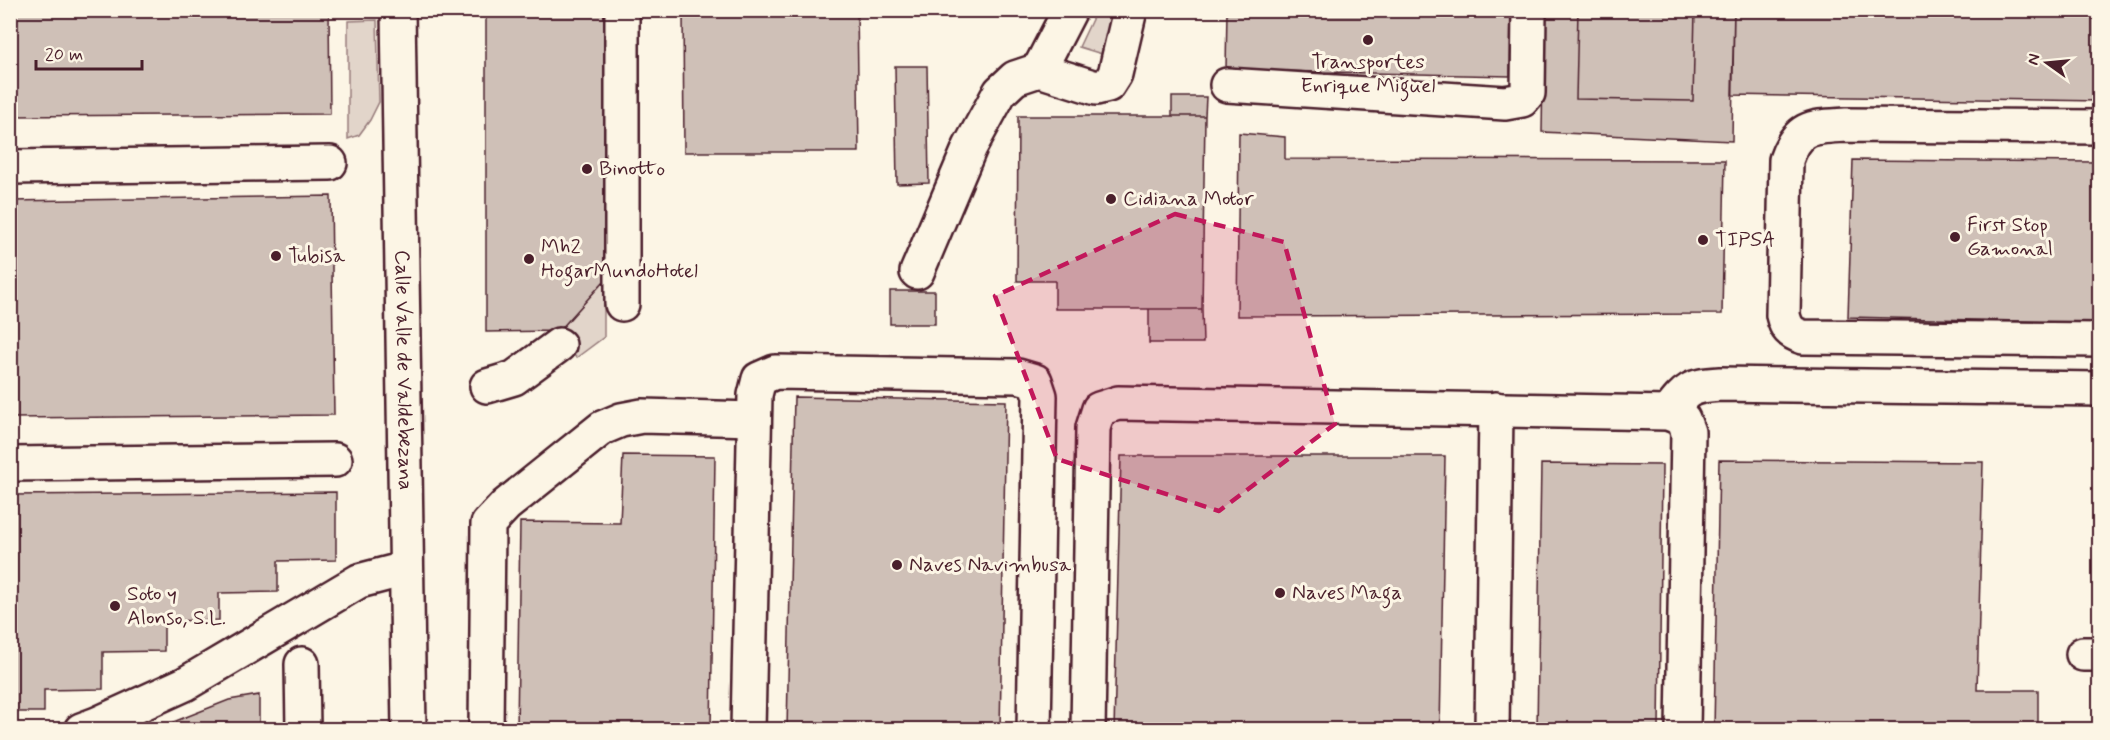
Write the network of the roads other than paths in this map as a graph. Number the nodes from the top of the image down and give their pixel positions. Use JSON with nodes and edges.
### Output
{"nodes":[{"id":1,"x":398,"y":10,"type":"edge"},
{"id":2,"x":622,"y":10,"type":"edge"},
{"id":3,"x":1070,"y":10,"type":"edge"},
{"id":4,"x":1130,"y":10,"type":"edge"},
{"id":5,"x":1530,"y":10,"type":"edge"},
{"id":6,"x":1039,"y":70,"type":"junction"},
{"id":7,"x":1227,"y":85,"type":"dead end"},
{"id":8,"x":2100,"y":128,"type":"edge"},
{"id":9,"x":330,"y":163,"type":"dead end"},
{"id":10,"x":10,"y":167,"type":"edge"},
{"id":11,"x":917,"y":272,"type":"dead end"},
{"id":12,"x":622,"y":304,"type":"dead end"},
{"id":13,"x":2100,"y":340,"type":"edge"},
{"id":14,"x":559,"y":345,"type":"dead end"},
{"id":15,"x":487,"y":386,"type":"dead end"},
{"id":16,"x":2100,"y":389,"type":"edge"},
{"id":17,"x":1496,"y":409,"type":"junction"},
{"id":18,"x":1668,"y":412,"type":"junction"},
{"id":19,"x":754,"y":419,"type":"junction"},
{"id":20,"x":335,"y":460,"type":"dead end"},
{"id":21,"x":10,"y":464,"type":"edge"},
{"id":22,"x":405,"y":569,"type":"junction"},
{"id":23,"x":302,"y":664,"type":"dead end"},
{"id":24,"x":81,"y":729,"type":"edge"},
{"id":25,"x":303,"y":729,"type":"edge"},
{"id":26,"x":409,"y":729,"type":"edge"},
{"id":27,"x":486,"y":729,"type":"edge"},
{"id":28,"x":748,"y":729,"type":"edge"},
{"id":29,"x":1034,"y":729,"type":"edge"},
{"id":30,"x":1088,"y":729,"type":"edge"},
{"id":31,"x":1492,"y":729,"type":"edge"},
{"id":32,"x":1683,"y":729,"type":"edge"}],
"edges":[{"from":1,"to":22,"type":"street","name":"Calle Valle de Valdebezana"},
{"from":2,"to":12,"type":"street"},
{"from":3,"to":6,"type":"street"},
{"from":4,"to":6,"type":"street"},
{"from":5,"to":7,"type":"street"},
{"from":6,"to":11,"type":"street"},
{"from":8,"to":13,"type":"street"},
{"from":9,"to":10,"type":"street"},
{"from":14,"to":15,"type":"street"},
{"from":16,"to":18,"type":"street"},
{"from":17,"to":18,"type":"street"},
{"from":17,"to":30,"type":"street"},
{"from":17,"to":31,"type":"street"},
{"from":18,"to":32,"type":"street"},
{"from":19,"to":27,"type":"street"},
{"from":19,"to":28,"type":"street"},
{"from":19,"to":29,"type":"street"},
{"from":20,"to":21,"type":"street"},
{"from":22,"to":24,"type":"street"},
{"from":22,"to":26,"type":"street","name":"Calle Valle de Valdebezana"},
{"from":23,"to":25,"type":"street"}]}
